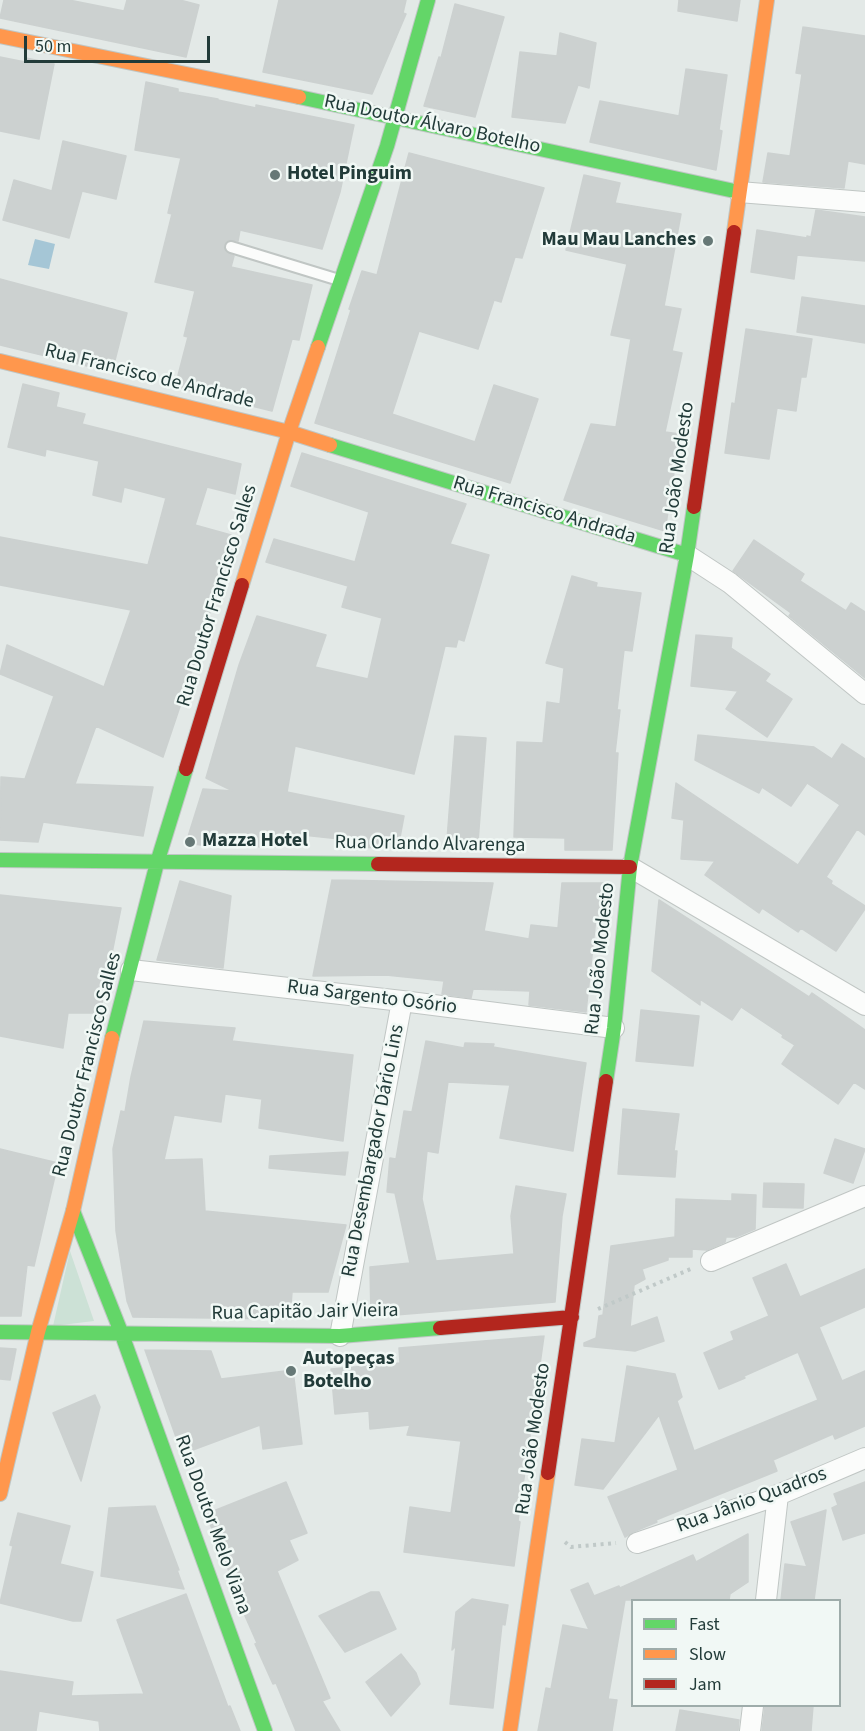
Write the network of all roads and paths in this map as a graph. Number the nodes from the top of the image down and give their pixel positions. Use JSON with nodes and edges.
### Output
{"nodes":[{"id":1,"x":428,"y":0,"type":"edge"},
{"id":2,"x":767,"y":0,"type":"edge"},
{"id":3,"x":0,"y":36,"type":"edge"},
{"id":4,"x":396,"y":116,"type":"junction"},
{"id":5,"x":739,"y":192,"type":"junction"},
{"id":6,"x":865,"y":202,"type":"edge"},
{"id":7,"x":231,"y":247,"type":"dead end"},
{"id":8,"x":341,"y":281,"type":"junction"},
{"id":9,"x":0,"y":361,"type":"edge"},
{"id":10,"x":289,"y":432,"type":"junction"},
{"id":11,"x":687,"y":555,"type":"junction"},
{"id":12,"x":865,"y":694,"type":"edge"},
{"id":13,"x":0,"y":860,"type":"edge"},
{"id":14,"x":157,"y":863,"type":"junction"},
{"id":15,"x":630,"y":867,"type":"junction"},
{"id":16,"x":130,"y":970,"type":"junction"},
{"id":17,"x":402,"y":1001,"type":"junction"},
{"id":18,"x":865,"y":1005,"type":"edge"},
{"id":19,"x":614,"y":1028,"type":"junction"},
{"id":20,"x":865,"y":1196,"type":"edge"},
{"id":21,"x":73,"y":1211,"type":"junction"},
{"id":22,"x":711,"y":1262,"type":"joint"},
{"id":23,"x":572,"y":1317,"type":"junction"},
{"id":24,"x":0,"y":1332,"type":"edge"},
{"id":25,"x":38,"y":1332,"type":"junction"},
{"id":26,"x":121,"y":1332,"type":"junction"},
{"id":27,"x":340,"y":1336,"type":"junction"},
{"id":28,"x":865,"y":1458,"type":"edge"},
{"id":29,"x":0,"y":1494,"type":"edge"},
{"id":30,"x":778,"y":1495,"type":"junction"},
{"id":31,"x":542,"y":1521,"type":"junction"},
{"id":32,"x":638,"y":1542,"type":"joint"},
{"id":33,"x":766,"y":1599,"type":"edge"},
{"id":34,"x":753,"y":1707,"type":"edge"},
{"id":35,"x":265,"y":1731,"type":"edge"},
{"id":36,"x":510,"y":1731,"type":"edge"},
{"id":37,"x":750,"y":1731,"type":"edge"}],
"edges":[{"from":1,"to":4,"type":"main road","name":"Rua Doutor Francisco Salles"},
{"from":2,"to":5,"type":"main road","name":"Rua João Modesto"},
{"from":3,"to":4,"type":"main road","name":"Rua Doutor Álvaro Botelho"},
{"from":4,"to":5,"type":"main road","name":"Rua Doutor Álvaro Botelho"},
{"from":4,"to":8,"type":"main road","name":"Rua Doutor Francisco Salles"},
{"from":5,"to":6,"type":"street","name":"Rua Doutor Álvaro Botelho"},
{"from":5,"to":11,"type":"main road","name":"Rua João Modesto"},
{"from":7,"to":8,"type":"lane"},
{"from":8,"to":10,"type":"main road","name":"Rua Doutor Francisco Salles"},
{"from":9,"to":10,"type":"main road","name":"Rua Francisco de Andrade"},
{"from":10,"to":11,"type":"main road","name":"Rua Francisco Andrada"},
{"from":10,"to":14,"type":"main road","name":"Rua Doutor Francisco Salles"},
{"from":11,"to":12,"type":"street","name":"Rua Francisco Andrada"},
{"from":11,"to":15,"type":"main road","name":"Rua João Modesto"},
{"from":13,"to":14,"type":"main road","name":"Rua Orlando Alvarenga"},
{"from":14,"to":15,"type":"main road","name":"Rua Orlando Alvarenga"},
{"from":14,"to":16,"type":"main road","name":"Rua Doutor Francisco Salles"},
{"from":15,"to":18,"type":"street"},
{"from":15,"to":19,"type":"main road","name":"Rua João Modesto"},
{"from":16,"to":17,"type":"street","name":"Rua Sargento Osório"},
{"from":16,"to":21,"type":"main road","name":"Rua Doutor Francisco Salles"},
{"from":17,"to":19,"type":"street","name":"Rua Sargento Osório"},
{"from":17,"to":27,"type":"street","name":"Rua Desembargador Dário Lins"},
{"from":19,"to":23,"type":"main road","name":"Rua João Modesto"},
{"from":20,"to":22,"type":"street"},
{"from":21,"to":25,"type":"main road","name":"Rua Doutor Francisco Salles"},
{"from":21,"to":26,"type":"main road"},
{"from":22,"to":23,"type":"path"},
{"from":23,"to":27,"type":"main road","name":"Rua Capitão Jair Vieira"},
{"from":23,"to":31,"type":"main road","name":"Rua João Modesto"},
{"from":24,"to":25,"type":"main road","name":"Rua Capitão Jair Vieira"},
{"from":25,"to":26,"type":"main road","name":"Rua Capitão Jair Vieira"},
{"from":25,"to":29,"type":"main road","name":"Rua Doutor Francisco Salles"},
{"from":26,"to":27,"type":"main road","name":"Rua Capitão Jair Vieira"},
{"from":26,"to":35,"type":"main road","name":"Rua Doutor Melo Viana"},
{"from":28,"to":30,"type":"street","name":"Rua Jânio Quadros"},
{"from":30,"to":32,"type":"street","name":"Rua Jânio Quadros"},
{"from":30,"to":33,"type":"street"},
{"from":31,"to":32,"type":"path"},
{"from":31,"to":36,"type":"main road","name":"Rua João Modesto"},
{"from":34,"to":37,"type":"street"}]}
